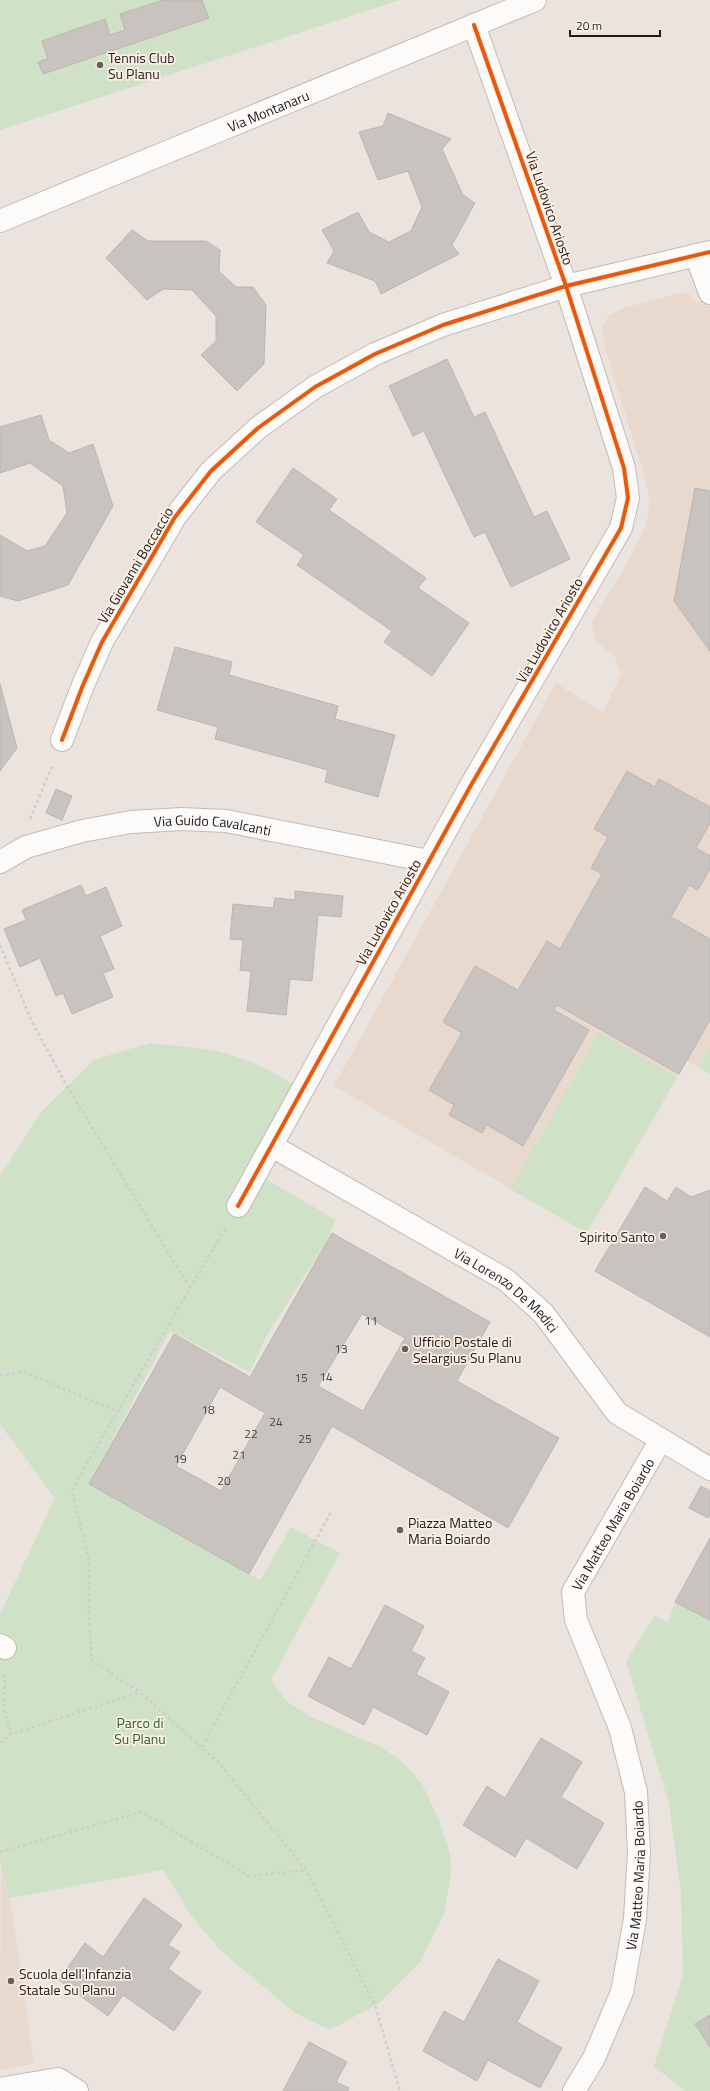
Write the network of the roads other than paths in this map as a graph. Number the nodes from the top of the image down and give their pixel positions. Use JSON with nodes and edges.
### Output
{"nodes":[{"id":1,"x":535,"y":0,"type":"edge"},
{"id":2,"x":474,"y":25,"type":"junction"},
{"id":3,"x":0,"y":221,"type":"edge"},
{"id":4,"x":703,"y":254,"type":"edge"},
{"id":5,"x":566,"y":286,"type":"junction"},
{"id":6,"x":710,"y":293,"type":"edge"},
{"id":7,"x":62,"y":740,"type":"road end"},
{"id":8,"x":7,"y":858,"type":"edge"},
{"id":9,"x":429,"y":861,"type":"junction"},
{"id":10,"x":272,"y":1146,"type":"junction"},
{"id":11,"x":238,"y":1206,"type":"road end"},
{"id":12,"x":660,"y":1441,"type":"junction"},
{"id":13,"x":710,"y":1469,"type":"edge"},
{"id":14,"x":0,"y":2089,"type":"edge"},
{"id":15,"x":77,"y":2091,"type":"edge"},
{"id":16,"x":574,"y":2091,"type":"edge"}],
"edges":[{"from":1,"to":2,"type":"street","name":"Via Montanaru"},
{"from":2,"to":3,"type":"street","name":"Via Montanaru"},
{"from":2,"to":5,"type":"street","name":"Via Ludovico Ariosto"},
{"from":4,"to":5,"type":"street","name":"Via Giovanni Boccaccio"},
{"from":4,"to":6,"type":"street"},
{"from":5,"to":7,"type":"street","name":"Via Giovanni Boccaccio"},
{"from":5,"to":9,"type":"street","name":"Via Ludovico Ariosto"},
{"from":8,"to":9,"type":"street","name":"Via Guido Cavalcanti"},
{"from":9,"to":10,"type":"street","name":"Via Ludovico Ariosto"},
{"from":10,"to":11,"type":"street","name":"Via Ludovico Ariosto"},
{"from":10,"to":12,"type":"street","name":"Via Lorenzo De Medici"},
{"from":12,"to":13,"type":"street","name":"Via Lorenzo De Medici"},
{"from":12,"to":16,"type":"street","name":"Via Matteo Maria Boiardo"},
{"from":14,"to":15,"type":"street"}]}
